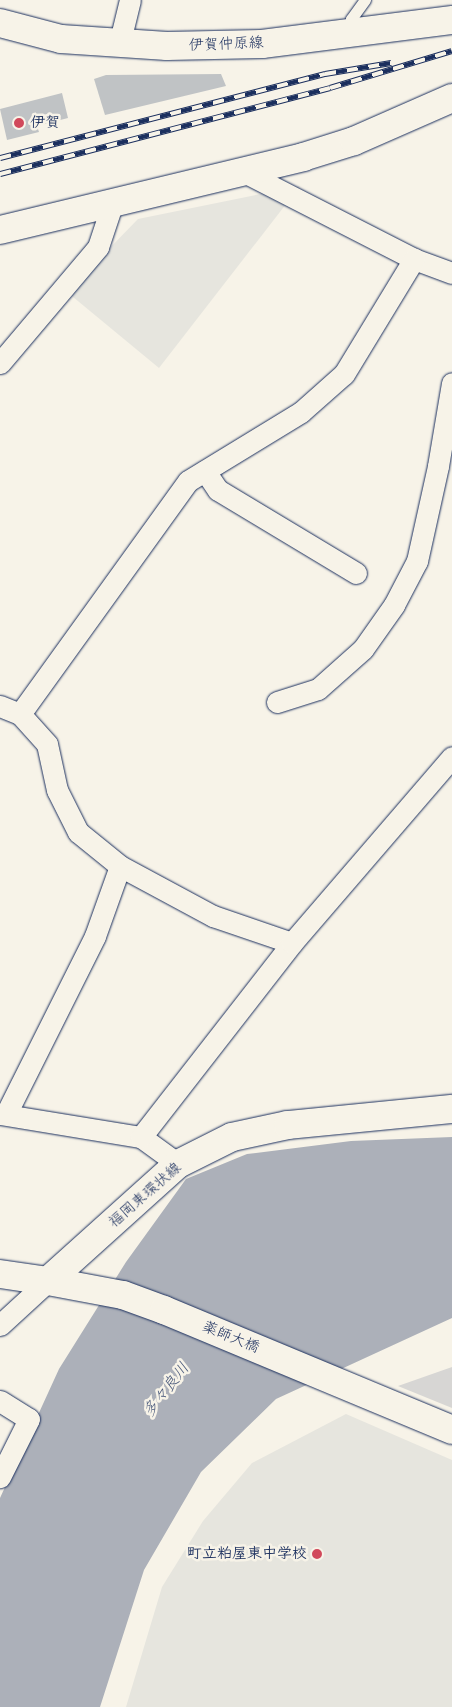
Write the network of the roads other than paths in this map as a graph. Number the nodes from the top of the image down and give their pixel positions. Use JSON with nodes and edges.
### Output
{"nodes":[{"id":1,"x":130,"y":0,"type":"edge"},
{"id":2,"x":366,"y":0,"type":"edge"},
{"id":3,"x":452,"y":20,"type":"edge"},
{"id":4,"x":0,"y":23,"type":"edge"},
{"id":5,"x":349,"y":33,"type":"junction"},
{"id":6,"x":119,"y":45,"type":"junction"},
{"id":7,"x":452,"y":98,"type":"edge"},
{"id":8,"x":242,"y":171,"type":"junction"},
{"id":9,"x":113,"y":202,"type":"junction"},
{"id":10,"x":0,"y":230,"type":"edge"},
{"id":11,"x":414,"y":260,"type":"junction"},
{"id":12,"x":452,"y":273,"type":"edge"},
{"id":13,"x":0,"y":363,"type":"edge"},
{"id":14,"x":452,"y":383,"type":"edge"},
{"id":15,"x":205,"y":471,"type":"junction"},
{"id":16,"x":356,"y":573,"type":"dead end"},
{"id":17,"x":277,"y":702,"type":"dead end"},
{"id":18,"x":0,"y":706,"type":"edge"},
{"id":19,"x":20,"y":714,"type":"junction"},
{"id":20,"x":452,"y":757,"type":"edge"},
{"id":21,"x":120,"y":866,"type":"junction"},
{"id":22,"x":292,"y":943,"type":"junction"},
{"id":23,"x":452,"y":1110,"type":"edge"},
{"id":24,"x":3,"y":1114,"type":"edge"},
{"id":25,"x":141,"y":1137,"type":"junction"},
{"id":26,"x":178,"y":1164,"type":"junction"},
{"id":27,"x":0,"y":1274,"type":"edge"},
{"id":28,"x":48,"y":1281,"type":"junction"},
{"id":29,"x":0,"y":1325,"type":"edge"},
{"id":30,"x":0,"y":1401,"type":"edge"},
{"id":31,"x":452,"y":1430,"type":"edge"},
{"id":32,"x":0,"y":1477,"type":"edge"}],
"edges":[{"from":1,"to":6,"type":"street"},
{"from":2,"to":5,"type":"lane"},
{"from":3,"to":5,"type":"main road","name":"伊賀仲原線"},
{"from":4,"to":6,"type":"main road","name":"伊賀仲原線"},
{"from":5,"to":6,"type":"main road","name":"伊賀仲原線"},
{"from":7,"to":8,"type":"main road"},
{"from":8,"to":9,"type":"main road"},
{"from":8,"to":11,"type":"street"},
{"from":9,"to":10,"type":"main road"},
{"from":9,"to":13,"type":"street"},
{"from":11,"to":12,"type":"street"},
{"from":11,"to":15,"type":"street"},
{"from":14,"to":17,"type":"street"},
{"from":15,"to":16,"type":"street"},
{"from":15,"to":19,"type":"street"},
{"from":18,"to":19,"type":"street"},
{"from":19,"to":21,"type":"street"},
{"from":20,"to":22,"type":"street"},
{"from":21,"to":22,"type":"street"},
{"from":21,"to":24,"type":"street"},
{"from":22,"to":25,"type":"street"},
{"from":23,"to":26,"type":"main road","name":"福岡東環状線"},
{"from":24,"to":25,"type":"street"},
{"from":25,"to":26,"type":"street"},
{"from":26,"to":28,"type":"main road","name":"福岡東環状線"},
{"from":27,"to":28,"type":"main road"},
{"from":28,"to":29,"type":"street"},
{"from":28,"to":31,"type":"main road","name":"薬師大橋"},
{"from":30,"to":32,"type":"street"}]}
